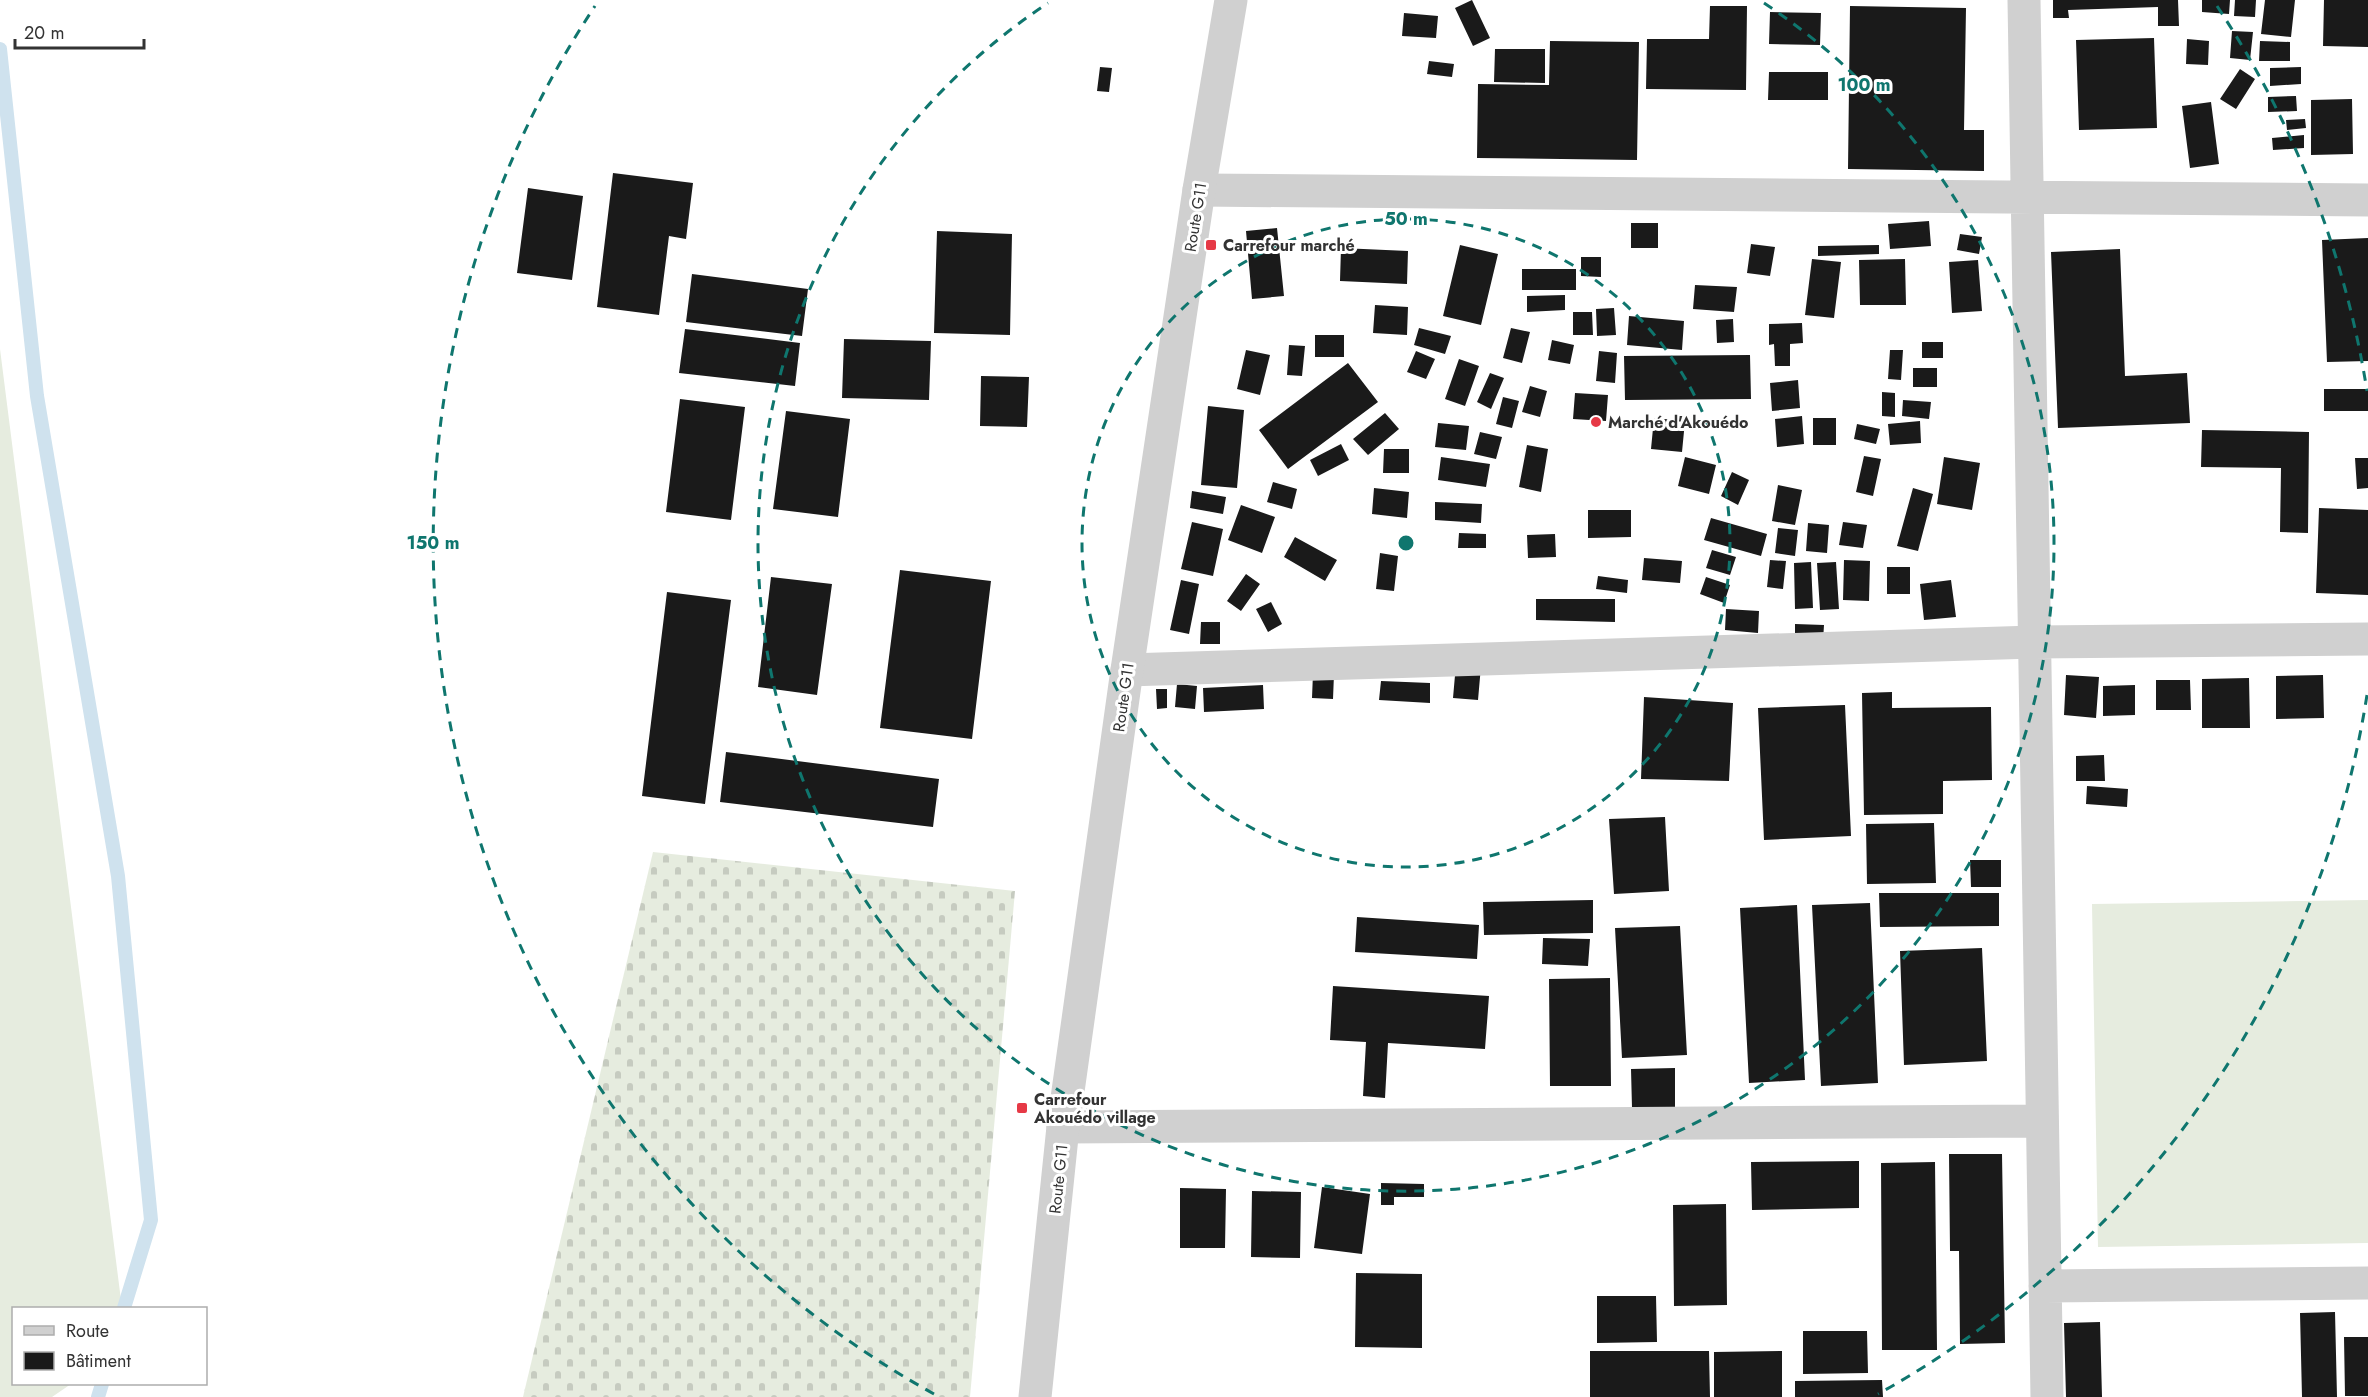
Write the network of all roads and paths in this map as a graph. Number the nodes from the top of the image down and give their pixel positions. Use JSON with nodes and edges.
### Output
{"nodes":[{"id":1,"x":1231,"y":0,"type":"edge"},
{"id":2,"x":2024,"y":0,"type":"edge"},
{"id":3,"x":1199,"y":190,"type":"junction"},
{"id":4,"x":2027,"y":196,"type":"junction"},
{"id":5,"x":2368,"y":200,"type":"edge"},
{"id":6,"x":2368,"y":639,"type":"edge"},
{"id":7,"x":2034,"y":642,"type":"junction"},
{"id":8,"x":1127,"y":670,"type":"junction"},
{"id":9,"x":2042,"y":1121,"type":"junction"},
{"id":10,"x":1063,"y":1127,"type":"junction"},
{"id":11,"x":2368,"y":1282,"type":"edge"},
{"id":12,"x":2045,"y":1286,"type":"junction"},
{"id":13,"x":1035,"y":1397,"type":"edge"},
{"id":14,"x":2047,"y":1397,"type":"edge"}],
"edges":[{"from":1,"to":3,"type":"street","name":"Route G11"},
{"from":2,"to":4,"type":"street"},
{"from":3,"to":4,"type":"street"},
{"from":3,"to":8,"type":"street","name":"Route G11"},
{"from":4,"to":5,"type":"street"},
{"from":4,"to":7,"type":"street"},
{"from":6,"to":7,"type":"street"},
{"from":7,"to":8,"type":"street"},
{"from":7,"to":9,"type":"street"},
{"from":8,"to":10,"type":"street","name":"Route G11"},
{"from":9,"to":10,"type":"street"},
{"from":9,"to":12,"type":"street"},
{"from":10,"to":13,"type":"street","name":"Route G11"},
{"from":11,"to":12,"type":"street"},
{"from":12,"to":14,"type":"street"}]}
